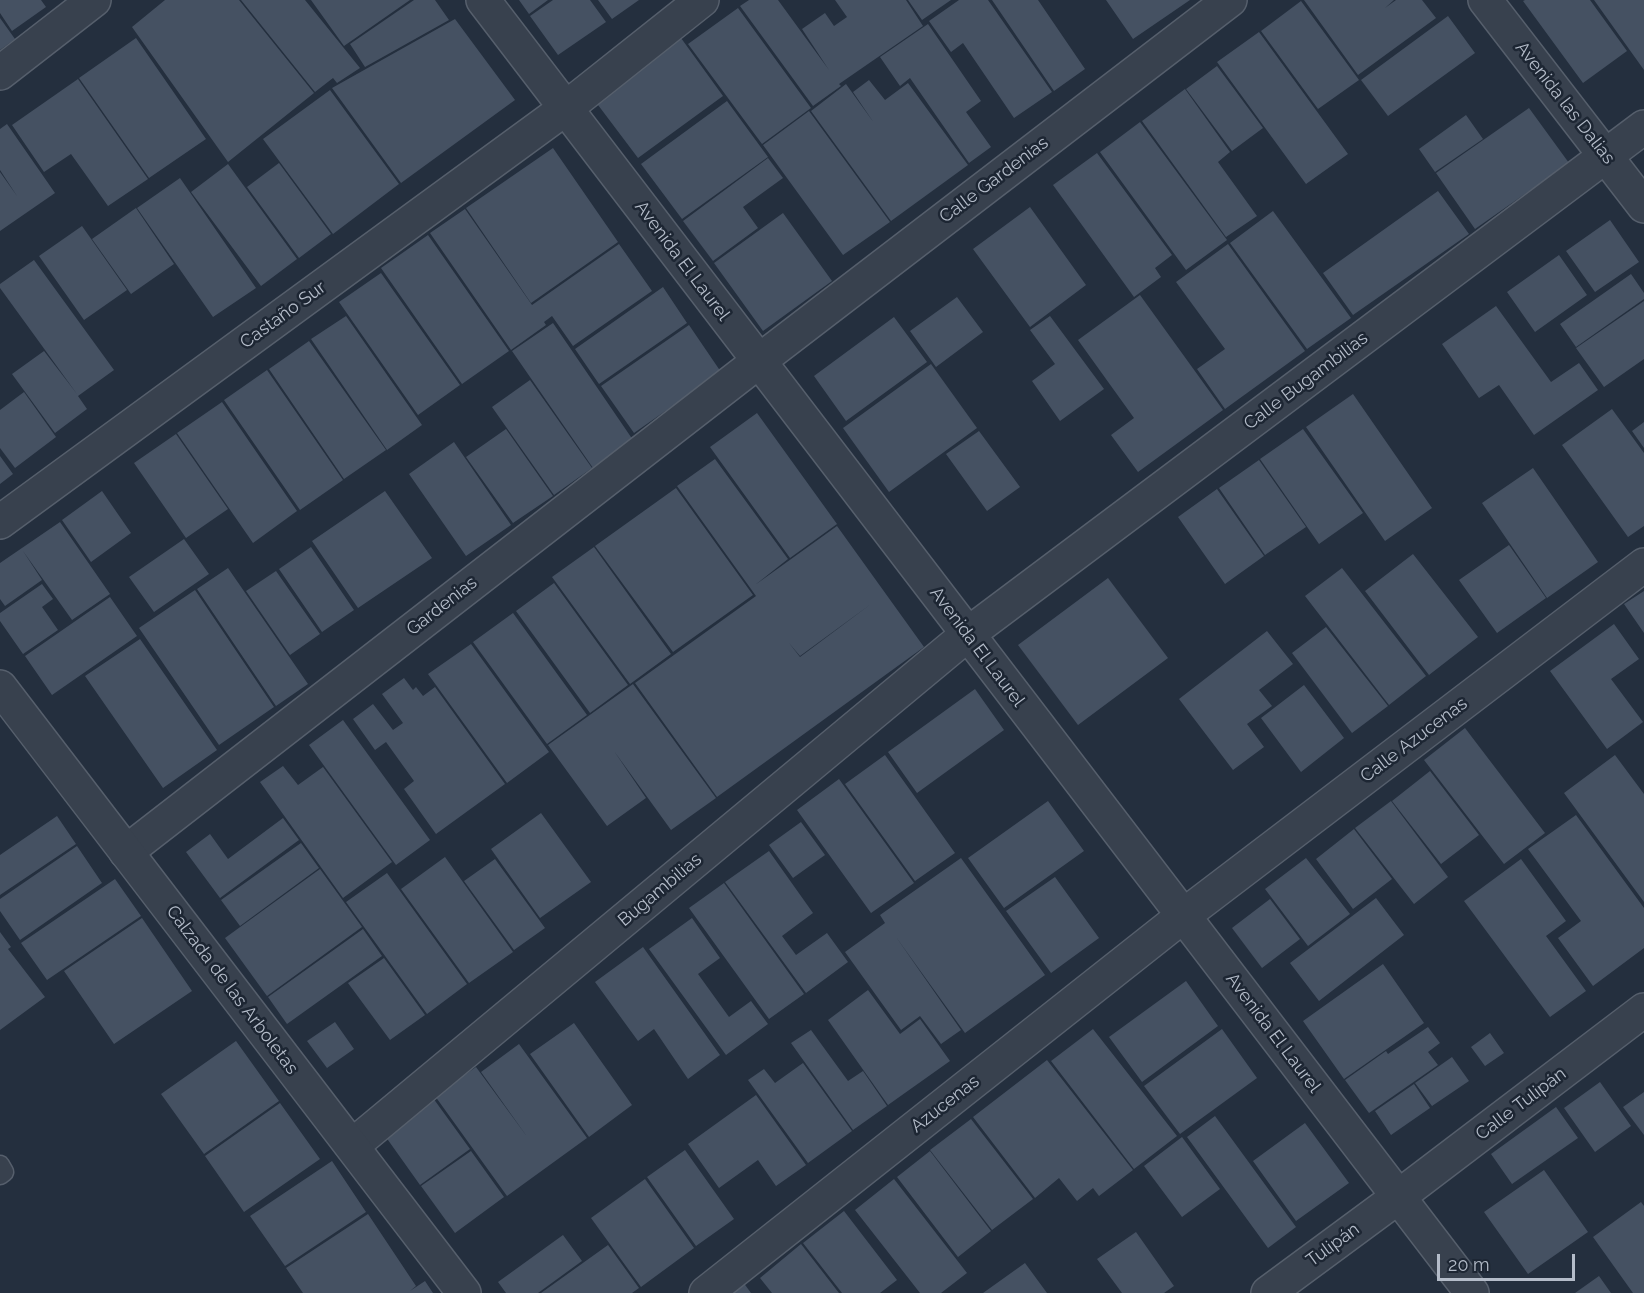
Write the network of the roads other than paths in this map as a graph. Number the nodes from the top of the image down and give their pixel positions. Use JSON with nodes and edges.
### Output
{"nodes":[{"id":1,"x":94,"y":0,"type":"edge"},
{"id":2,"x":483,"y":0,"type":"edge"},
{"id":3,"x":702,"y":0,"type":"edge"},
{"id":4,"x":1230,"y":0,"type":"edge"},
{"id":5,"x":1485,"y":0,"type":"edge"},
{"id":6,"x":0,"y":73,"type":"edge"},
{"id":7,"x":566,"y":108,"type":"junction"},
{"id":8,"x":1644,"y":127,"type":"edge"},
{"id":9,"x":1605,"y":156,"type":"junction"},
{"id":10,"x":1644,"y":206,"type":"edge"},
{"id":11,"x":759,"y":361,"type":"junction"},
{"id":12,"x":0,"y":522,"type":"edge"},
{"id":13,"x":1644,"y":565,"type":"edge"},
{"id":14,"x":968,"y":634,"type":"junction"},
{"id":15,"x":0,"y":687,"type":"edge"},
{"id":16,"x":126,"y":852,"type":"junction"},
{"id":17,"x":1183,"y":916,"type":"junction"},
{"id":18,"x":1644,"y":1010,"type":"edge"},
{"id":19,"x":352,"y":1146,"type":"junction"},
{"id":20,"x":0,"y":1166,"type":"edge"},
{"id":21,"x":0,"y":1175,"type":"edge"},
{"id":22,"x":1398,"y":1197,"type":"junction"},
{"id":23,"x":464,"y":1293,"type":"edge"},
{"id":24,"x":706,"y":1293,"type":"edge"},
{"id":25,"x":1269,"y":1293,"type":"edge"},
{"id":26,"x":1472,"y":1293,"type":"edge"}],
"edges":[{"from":1,"to":6,"type":"street"},
{"from":2,"to":7,"type":"street","name":"Avenida El Laurel"},
{"from":3,"to":7,"type":"street","name":"Castaño Sur"},
{"from":4,"to":11,"type":"street","name":"Calle Gardenias"},
{"from":5,"to":9,"type":"street","name":"Avenida las Dalias"},
{"from":7,"to":11,"type":"street","name":"Avenida El Laurel"},
{"from":7,"to":12,"type":"street","name":"Castaño Sur"},
{"from":8,"to":9,"type":"street","name":"Calle Bugambilias"},
{"from":9,"to":10,"type":"street","name":"Avenida las Dalias"},
{"from":9,"to":14,"type":"street","name":"Calle Bugambilias"},
{"from":11,"to":14,"type":"street","name":"Avenida El Laurel"},
{"from":11,"to":16,"type":"street","name":"Gardenias"},
{"from":13,"to":17,"type":"street","name":"Calle Azucenas"},
{"from":14,"to":17,"type":"street","name":"Avenida El Laurel"},
{"from":14,"to":19,"type":"street","name":"Bugambilias"},
{"from":15,"to":16,"type":"street","name":"Calzada de las Arboletas"},
{"from":16,"to":19,"type":"street","name":"Calzada de las Arboletas"},
{"from":17,"to":22,"type":"street","name":"Avenida El Laurel"},
{"from":17,"to":24,"type":"street","name":"Azucenas"},
{"from":18,"to":22,"type":"street","name":"Calle Tulipán"},
{"from":19,"to":23,"type":"street","name":"Calzada de las Arboletas"},
{"from":20,"to":21,"type":"lane"},
{"from":22,"to":25,"type":"street","name":"Tulipán"},
{"from":22,"to":26,"type":"street","name":"Avenida El Laurel"}]}
